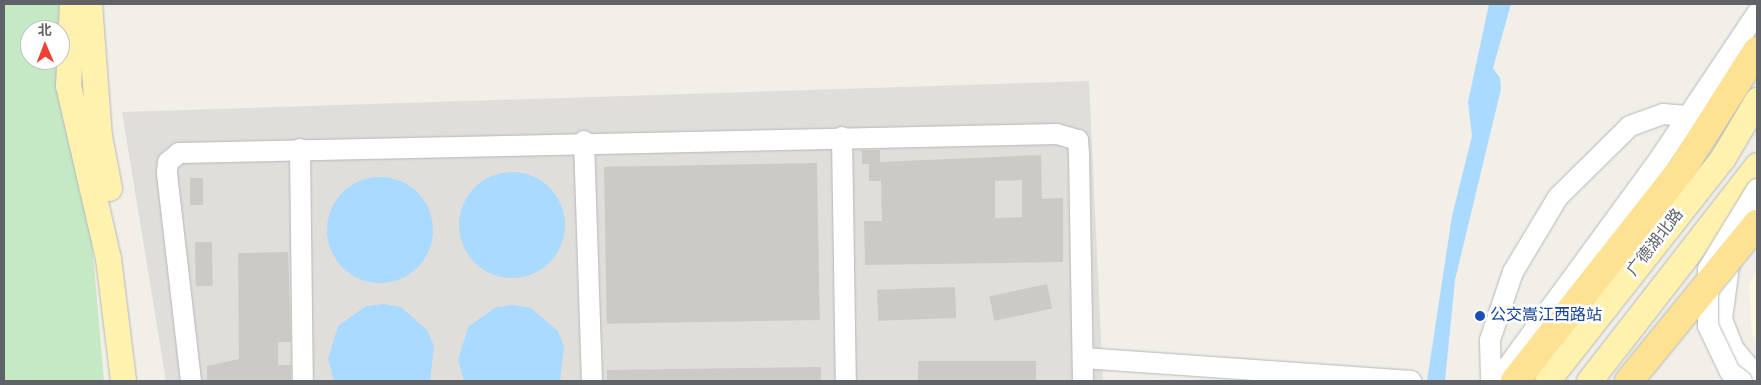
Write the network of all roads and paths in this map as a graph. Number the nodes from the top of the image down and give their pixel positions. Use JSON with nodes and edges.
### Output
{"nodes":[{"id":1,"x":72,"y":4,"type":"edge"},
{"id":2,"x":89,"y":4,"type":"edge"},
{"id":3,"x":1757,"y":13,"type":"edge"},
{"id":4,"x":1757,"y":51,"type":"edge"},
{"id":5,"x":1757,"y":100,"type":"edge"},
{"id":6,"x":1686,"y":116,"type":"junction"},
{"id":7,"x":842,"y":137,"type":"junction"},
{"id":8,"x":584,"y":141,"type":"junction"},
{"id":9,"x":300,"y":149,"type":"junction"},
{"id":10,"x":1757,"y":165,"type":"edge"},
{"id":11,"x":1757,"y":189,"type":"edge"},
{"id":12,"x":1757,"y":209,"type":"edge"},
{"id":13,"x":1757,"y":224,"type":"edge"},
{"id":14,"x":1083,"y":358,"type":"junction"},
{"id":15,"x":1757,"y":377,"type":"edge"},
{"id":16,"x":123,"y":381,"type":"edge"},
{"id":17,"x":137,"y":381,"type":"edge"},
{"id":18,"x":191,"y":381,"type":"edge"},
{"id":19,"x":303,"y":381,"type":"edge"},
{"id":20,"x":592,"y":381,"type":"edge"},
{"id":21,"x":846,"y":381,"type":"edge"},
{"id":22,"x":1083,"y":381,"type":"edge"},
{"id":23,"x":1411,"y":381,"type":"edge"},
{"id":24,"x":1491,"y":381,"type":"edge"},
{"id":25,"x":1497,"y":381,"type":"edge"},
{"id":26,"x":1515,"y":381,"type":"edge"},
{"id":27,"x":1547,"y":381,"type":"edge"},
{"id":28,"x":1589,"y":381,"type":"edge"},
{"id":29,"x":1629,"y":381,"type":"edge"},
{"id":30,"x":1742,"y":381,"type":"edge"}],
"edges":[{"from":1,"to":16,"type":"main road"},
{"from":2,"to":17,"type":"main road"},
{"from":3,"to":6,"type":"street"},
{"from":4,"to":26,"type":"highway"},
{"from":5,"to":27,"type":"main road","name":"广德湖北路"},
{"from":6,"to":24,"type":"street"},
{"from":6,"to":25,"type":"street"},
{"from":7,"to":8,"type":"street"},
{"from":7,"to":14,"type":"street"},
{"from":7,"to":21,"type":"street"},
{"from":8,"to":9,"type":"street"},
{"from":8,"to":20,"type":"street"},
{"from":9,"to":18,"type":"street"},
{"from":9,"to":19,"type":"street"},
{"from":10,"to":28,"type":"main road"},
{"from":11,"to":30,"type":"street","bridge":true},
{"from":12,"to":15,"type":"street"},
{"from":13,"to":29,"type":"highway","bridge":true},
{"from":14,"to":22,"type":"street"},
{"from":14,"to":23,"type":"street"}]}
